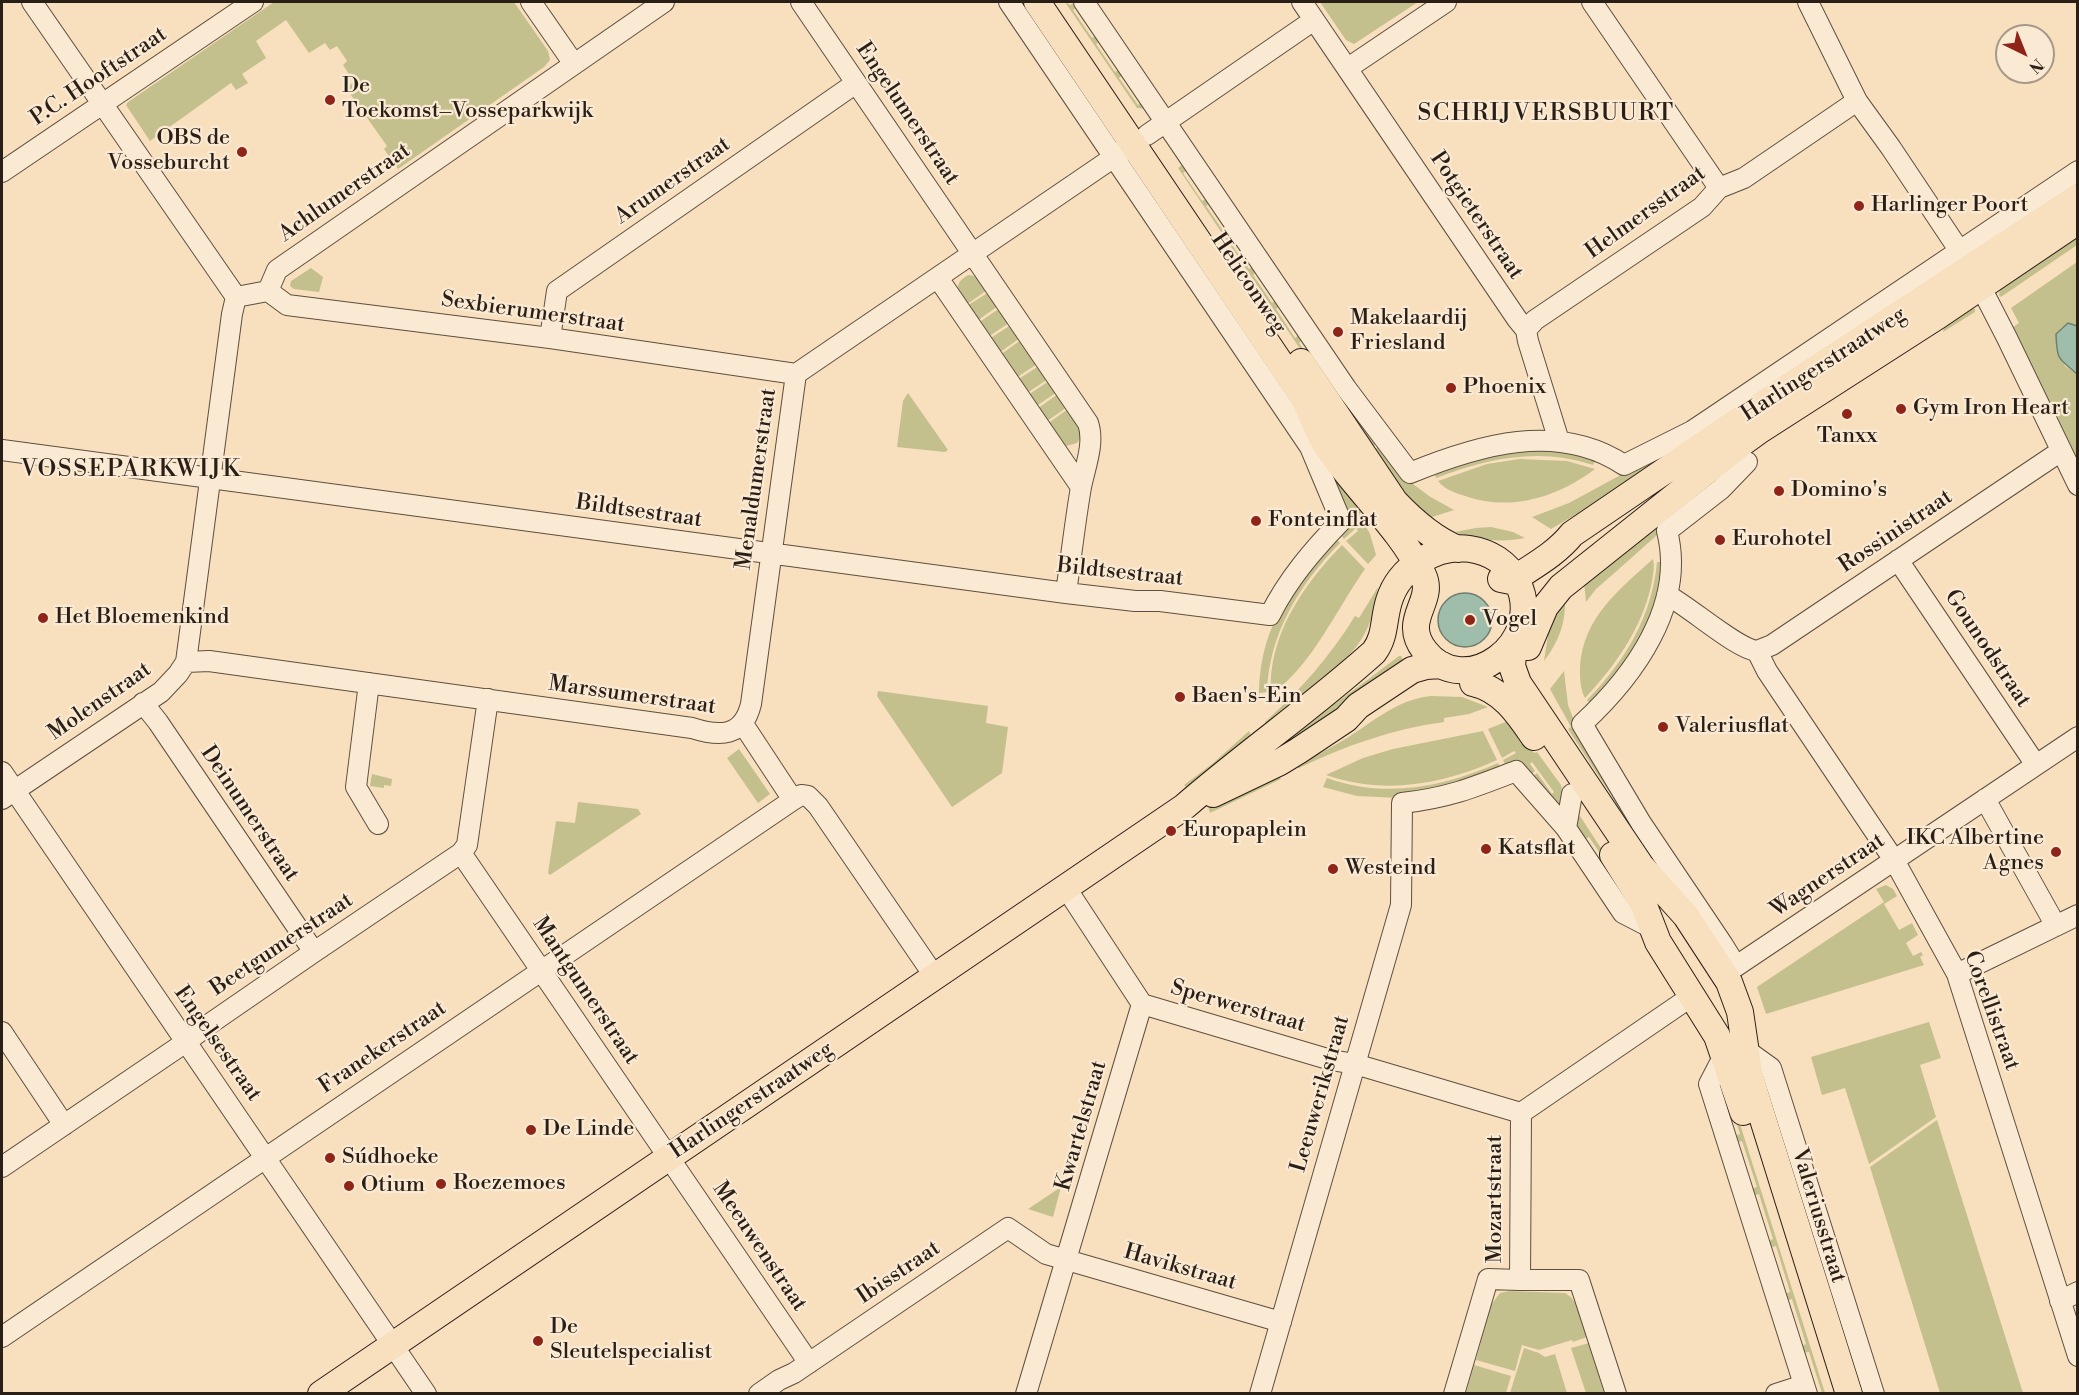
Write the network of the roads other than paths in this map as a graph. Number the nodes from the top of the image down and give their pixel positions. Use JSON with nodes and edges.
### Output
{"nodes":[{"id":1,"x":32,"y":2,"type":"edge"},
{"id":2,"x":252,"y":2,"type":"edge"},
{"id":3,"x":531,"y":2,"type":"edge"},
{"id":4,"x":664,"y":2,"type":"edge"},
{"id":5,"x":801,"y":2,"type":"edge"},
{"id":6,"x":1009,"y":2,"type":"edge"},
{"id":7,"x":1036,"y":2,"type":"edge"},
{"id":8,"x":1057,"y":2,"type":"edge"},
{"id":9,"x":1084,"y":2,"type":"edge"},
{"id":10,"x":1302,"y":2,"type":"edge"},
{"id":11,"x":1446,"y":2,"type":"edge"},
{"id":12,"x":1592,"y":2,"type":"edge"},
{"id":13,"x":1808,"y":2,"type":"edge"},
{"id":14,"x":1314,"y":20,"type":"junction"},
{"id":15,"x":574,"y":64,"type":"junction"},
{"id":16,"x":1348,"y":68,"type":"junction"},
{"id":17,"x":856,"y":83,"type":"junction"},
{"id":18,"x":1857,"y":101,"type":"junction"},
{"id":19,"x":104,"y":103,"type":"junction"},
{"id":20,"x":1140,"y":140,"type":"junction"},
{"id":21,"x":2078,"y":171,"type":"edge"},
{"id":22,"x":2,"y":172,"type":"edge"},
{"id":23,"x":1719,"y":188,"type":"junction"},
{"id":24,"x":2078,"y":197,"type":"edge"},
{"id":25,"x":2078,"y":221,"type":"edge"},
{"id":26,"x":973,"y":254,"type":"junction"},
{"id":27,"x":1970,"y":269,"type":"junction"},
{"id":28,"x":938,"y":278,"type":"junction"},
{"id":29,"x":268,"y":291,"type":"junction"},
{"id":30,"x":236,"y":297,"type":"junction"},
{"id":31,"x":1526,"y":330,"type":"junction"},
{"id":32,"x":550,"y":338,"type":"junction"},
{"id":33,"x":796,"y":374,"type":"junction"},
{"id":34,"x":1346,"y":388,"type":"junction"},
{"id":35,"x":1340,"y":421,"type":"junction"},
{"id":36,"x":1559,"y":441,"type":"junction"},
{"id":37,"x":2,"y":450,"type":"edge"},
{"id":38,"x":2061,"y":451,"type":"junction"},
{"id":39,"x":1747,"y":462,"type":"dead end"},
{"id":40,"x":209,"y":478,"type":"junction"},
{"id":41,"x":2078,"y":485,"type":"edge"},
{"id":42,"x":1081,"y":488,"type":"junction"},
{"id":43,"x":1674,"y":498,"type":"junction"},
{"id":44,"x":1572,"y":534,"type":"junction"},
{"id":45,"x":1458,"y":549,"type":"junction"},
{"id":46,"x":771,"y":554,"type":"junction"},
{"id":47,"x":1498,"y":559,"type":"junction"},
{"id":48,"x":1898,"y":560,"type":"junction"},
{"id":49,"x":1415,"y":572,"type":"junction"},
{"id":50,"x":1515,"y":578,"type":"junction"},
{"id":51,"x":1066,"y":593,"type":"junction"},
{"id":52,"x":1667,"y":595,"type":"junction"},
{"id":53,"x":1270,"y":615,"type":"joint"},
{"id":54,"x":1391,"y":634,"type":"junction"},
{"id":55,"x":1519,"y":644,"type":"junction"},
{"id":56,"x":1757,"y":651,"type":"junction"},
{"id":57,"x":186,"y":662,"type":"junction"},
{"id":58,"x":1433,"y":670,"type":"junction"},
{"id":59,"x":369,"y":683,"type":"junction"},
{"id":60,"x":1473,"y":683,"type":"junction"},
{"id":61,"x":488,"y":699,"type":"junction"},
{"id":62,"x":143,"y":704,"type":"junction"},
{"id":63,"x":743,"y":724,"type":"junction"},
{"id":64,"x":2078,"y":737,"type":"edge"},
{"id":65,"x":2036,"y":765,"type":"junction"},
{"id":66,"x":2,"y":771,"type":"edge"},
{"id":67,"x":1572,"y":794,"type":"junction"},
{"id":68,"x":8,"y":795,"type":"edge"},
{"id":69,"x":1985,"y":799,"type":"junction"},
{"id":70,"x":793,"y":800,"type":"junction"},
{"id":71,"x":1184,"y":807,"type":"junction"},
{"id":72,"x":378,"y":824,"type":"dead end"},
{"id":73,"x":1566,"y":828,"type":"junction"},
{"id":74,"x":461,"y":853,"type":"junction"},
{"id":75,"x":1894,"y":860,"type":"junction"},
{"id":76,"x":1066,"y":888,"type":"junction"},
{"id":77,"x":2078,"y":915,"type":"edge"},
{"id":78,"x":2056,"y":926,"type":"junction"},
{"id":79,"x":1652,"y":928,"type":"junction"},
{"id":80,"x":314,"y":952,"type":"junction"},
{"id":81,"x":1672,"y":966,"type":"junction"},
{"id":82,"x":542,"y":970,"type":"junction"},
{"id":83,"x":1726,"y":972,"type":"junction"},
{"id":84,"x":1957,"y":974,"type":"junction"},
{"id":85,"x":935,"y":977,"type":"junction"},
{"id":86,"x":1694,"y":998,"type":"junction"},
{"id":87,"x":1142,"y":1004,"type":"junction"},
{"id":88,"x":2,"y":1032,"type":"edge"},
{"id":89,"x":186,"y":1042,"type":"junction"},
{"id":90,"x":1735,"y":1053,"type":"junction"},
{"id":91,"x":1355,"y":1064,"type":"junction"},
{"id":92,"x":1521,"y":1113,"type":"junction"},
{"id":93,"x":64,"y":1125,"type":"junction"},
{"id":94,"x":266,"y":1157,"type":"junction"},
{"id":95,"x":669,"y":1157,"type":"junction"},
{"id":96,"x":2,"y":1167,"type":"edge"},
{"id":97,"x":1066,"y":1261,"type":"junction"},
{"id":98,"x":1520,"y":1280,"type":"junction"},
{"id":99,"x":2069,"y":1296,"type":"edge"},
{"id":100,"x":1281,"y":1322,"type":"junction"},
{"id":101,"x":2,"y":1337,"type":"edge"},
{"id":102,"x":393,"y":1344,"type":"junction"},
{"id":103,"x":2078,"y":1356,"type":"edge"},
{"id":104,"x":809,"y":1364,"type":"junction"},
{"id":105,"x":1805,"y":1389,"type":"edge"},
{"id":106,"x":1263,"y":1393,"type":"edge"},
{"id":107,"x":321,"y":1394,"type":"edge"},
{"id":108,"x":426,"y":1394,"type":"edge"},
{"id":109,"x":759,"y":1394,"type":"edge"},
{"id":110,"x":1026,"y":1394,"type":"edge"},
{"id":111,"x":1454,"y":1394,"type":"edge"},
{"id":112,"x":1616,"y":1394,"type":"edge"},
{"id":113,"x":1776,"y":1394,"type":"edge"},
{"id":114,"x":1831,"y":1394,"type":"edge"},
{"id":115,"x":1849,"y":1394,"type":"edge"},
{"id":116,"x":1874,"y":1394,"type":"edge"}],
"edges":[{"from":1,"to":19,"type":"street"},
{"from":2,"to":19,"type":"street","name":"P.C. Hooftstraat"},
{"from":3,"to":15,"type":"street"},
{"from":4,"to":15,"type":"street","name":"Achlumerstraat"},
{"from":5,"to":17,"type":"street","name":"Engelumerstraat"},
{"from":6,"to":20,"type":"street","name":"Heliconweg"},
{"from":7,"to":20,"type":"main road","name":"Heliconweg"},
{"from":8,"to":20,"type":"main road","name":"Heliconweg"},
{"from":9,"to":20,"type":"street","name":"Heliconweg"},
{"from":10,"to":14,"type":"street","name":"Potgieterstraat"},
{"from":11,"to":16,"type":"street"},
{"from":12,"to":23,"type":"street"},
{"from":13,"to":18,"type":"street"},
{"from":14,"to":16,"type":"street","name":"Potgieterstraat"},
{"from":14,"to":20,"type":"street"},
{"from":15,"to":29,"type":"street","name":"Achlumerstraat"},
{"from":16,"to":31,"type":"street","name":"Potgieterstraat"},
{"from":17,"to":26,"type":"street","name":"Engelumerstraat"},
{"from":17,"to":32,"type":"street","name":"Arumerstraat"},
{"from":18,"to":23,"type":"street","name":"Helmersstraat"},
{"from":18,"to":27,"type":"street"},
{"from":19,"to":22,"type":"street","name":"P.C. Hooftstraat"},
{"from":19,"to":30,"type":"street"},
{"from":20,"to":26,"type":"street"},
{"from":20,"to":34,"type":"street","name":"Heliconweg"},
{"from":20,"to":35,"type":"main road","name":"Heliconweg"},
{"from":20,"to":49,"type":"main road","name":"Heliconweg"},
{"from":20,"to":53,"type":"street","name":"Heliconweg"},
{"from":21,"to":27,"type":"street","name":"Harlingerstraatweg"},
{"from":23,"to":31,"type":"street","name":"Helmersstraat"},
{"from":24,"to":27,"type":"main road","name":"Harlingerstraatweg"},
{"from":25,"to":27,"type":"main road","name":"Harlingerstraatweg"},
{"from":26,"to":28,"type":"street"},
{"from":26,"to":42,"type":"street","name":"Engelumerstraat"},
{"from":27,"to":36,"type":"street","name":"Harlingerstraatweg"},
{"from":27,"to":38,"type":"street"},
{"from":27,"to":43,"type":"main road","name":"Harlingerstraatweg"},
{"from":27,"to":44,"type":"main road","name":"Harlingerstraatweg"},
{"from":28,"to":33,"type":"street","name":"Menaldumerstraat"},
{"from":28,"to":42,"type":"street"},
{"from":29,"to":30,"type":"street"},
{"from":29,"to":32,"type":"street","name":"Sexbierumerstraat"},
{"from":30,"to":40,"type":"street"},
{"from":31,"to":36,"type":"street","name":"Potgieterstraat"},
{"from":32,"to":33,"type":"street","name":"Sexbierumerstraat"},
{"from":33,"to":46,"type":"street","name":"Menaldumerstraat"},
{"from":34,"to":35,"type":"street"},
{"from":34,"to":36,"type":"street"},
{"from":35,"to":45,"type":"main road","name":"Heliconweg"},
{"from":37,"to":40,"type":"street","name":"Bildtsestraat"},
{"from":38,"to":41,"type":"street"},
{"from":38,"to":48,"type":"street","name":"Rossinistraat"},
{"from":39,"to":52,"type":"street","name":"Harlingerstraatweg"},
{"from":40,"to":46,"type":"street","name":"Bildtsestraat"},
{"from":40,"to":57,"type":"street"},
{"from":42,"to":51,"type":"street","name":"Engelumerstraat"},
{"from":43,"to":55,"type":"main road","name":"Harlingerstraatweg"},
{"from":43,"to":55,"type":"main road","name":"Harlingerstraatweg"},
{"from":44,"to":47,"type":"main road","name":"Harlingerstraatweg"},
{"from":44,"to":50,"type":"main road","name":"Harlingerstraatweg"},
{"from":45,"to":47,"type":"main road"},
{"from":45,"to":49,"type":"main road"},
{"from":46,"to":51,"type":"street","name":"Bildtsestraat"},
{"from":46,"to":63,"type":"street","name":"Menaldumerstraat"},
{"from":47,"to":50,"type":"main road"},
{"from":48,"to":56,"type":"street","name":"Rossinistraat"},
{"from":48,"to":65,"type":"street","name":"Gounodstraat"},
{"from":49,"to":50,"type":"main road"},
{"from":49,"to":54,"type":"main road"},
{"from":49,"to":54,"type":"main road"},
{"from":49,"to":58,"type":"main road"},
{"from":50,"to":55,"type":"main road"},
{"from":51,"to":53,"type":"street","name":"Bildtsestraat"},
{"from":52,"to":56,"type":"street"},
{"from":52,"to":83,"type":"street","name":"Valeriusstraat"},
{"from":54,"to":58,"type":"main road"},
{"from":54,"to":71,"type":"main road","name":"Harlingerstraatweg"},
{"from":55,"to":58,"type":"main road"},
{"from":55,"to":60,"type":"main road"},
{"from":55,"to":83,"type":"main road","name":"Valeriusstraat"},
{"from":56,"to":75,"type":"street","name":"Corellistraat"},
{"from":57,"to":59,"type":"street","name":"Marssumerstraat"},
{"from":57,"to":62,"type":"street","name":"Molenstraat"},
{"from":58,"to":60,"type":"main road"},
{"from":58,"to":71,"type":"main road","name":"Harlingerstraatweg"},
{"from":59,"to":61,"type":"street","name":"Marssumerstraat"},
{"from":59,"to":72,"type":"street"},
{"from":60,"to":67,"type":"main road","name":"Valeriusstraat"},
{"from":61,"to":63,"type":"street","name":"Marssumerstraat"},
{"from":61,"to":74,"type":"street"},
{"from":62,"to":68,"type":"street","name":"Molenstraat"},
{"from":62,"to":80,"type":"street","name":"Deinumerstraat"},
{"from":63,"to":70,"type":"street","name":"Marssumerstraat"},
{"from":64,"to":65,"type":"street","name":"Wagnerstraat"},
{"from":65,"to":69,"type":"street","name":"Wagnerstraat"},
{"from":66,"to":68,"type":"street","name":"Engelsestraat"},
{"from":67,"to":73,"type":"street"},
{"from":67,"to":79,"type":"main road","name":"Valeriusstraat"},
{"from":68,"to":89,"type":"street","name":"Engelsestraat"},
{"from":69,"to":75,"type":"street","name":"Wagnerstraat"},
{"from":69,"to":78,"type":"street"},
{"from":70,"to":82,"type":"street","name":"Franekerstraat"},
{"from":70,"to":85,"type":"street"},
{"from":71,"to":76,"type":"main road","name":"Harlingerstraatweg"},
{"from":73,"to":79,"type":"street"},
{"from":73,"to":91,"type":"street","name":"Leeuwerikstraat"},
{"from":74,"to":80,"type":"street","name":"Beetgumerstraat"},
{"from":74,"to":82,"type":"street","name":"Mantgumerstraat"},
{"from":75,"to":83,"type":"street","name":"Wagnerstraat"},
{"from":75,"to":84,"type":"street","name":"Corellistraat"},
{"from":76,"to":85,"type":"main road","name":"Harlingerstraatweg"},
{"from":76,"to":87,"type":"street"},
{"from":77,"to":78,"type":"street"},
{"from":78,"to":84,"type":"street"},
{"from":79,"to":81,"type":"main road","name":"Valeriusstraat"},
{"from":80,"to":89,"type":"street","name":"Beetgumerstraat"},
{"from":81,"to":83,"type":"main road"},
{"from":81,"to":86,"type":"main road","name":"Valeriusstraat"},
{"from":82,"to":94,"type":"street","name":"Franekerstraat"},
{"from":82,"to":95,"type":"street","name":"Mantgumerstraat"},
{"from":83,"to":86,"type":"main road"},
{"from":83,"to":90,"type":"main road","name":"Valeriusstraat"},
{"from":84,"to":99,"type":"street","name":"Corellistraat"},
{"from":85,"to":95,"type":"main road","name":"Harlingerstraatweg"},
{"from":86,"to":90,"type":"main road","name":"Valeriusstraat"},
{"from":86,"to":92,"type":"street"},
{"from":87,"to":91,"type":"street","name":"Sperwerstraat"},
{"from":87,"to":97,"type":"street","name":"Kwartelstraat"},
{"from":88,"to":93,"type":"street"},
{"from":89,"to":93,"type":"street","name":"Beetgumerstraat"},
{"from":89,"to":94,"type":"street","name":"Engelsestraat"},
{"from":90,"to":105,"type":"street"},
{"from":90,"to":114,"type":"main road","name":"Valeriusstraat"},
{"from":90,"to":115,"type":"main road","name":"Valeriusstraat"},
{"from":90,"to":116,"type":"street","name":"Valeriusstraat"},
{"from":91,"to":92,"type":"street","name":"Sperwerstraat"},
{"from":91,"to":100,"type":"street","name":"Leeuwerikstraat"},
{"from":92,"to":98,"type":"street","name":"Mozartstraat"},
{"from":93,"to":96,"type":"street","name":"Beetgumerstraat"},
{"from":94,"to":101,"type":"street","name":"Franekerstraat"},
{"from":94,"to":102,"type":"street","name":"Engelsestraat"},
{"from":95,"to":102,"type":"main road","name":"Harlingerstraatweg"},
{"from":95,"to":104,"type":"street","name":"Meeuwenstraat"},
{"from":97,"to":100,"type":"street","name":"Havikstraat"},
{"from":97,"to":104,"type":"street","name":"Ibisstraat"},
{"from":97,"to":110,"type":"street","name":"Kwartelstraat"},
{"from":98,"to":111,"type":"street","name":"Mozartstraat"},
{"from":98,"to":112,"type":"street"},
{"from":99,"to":103,"type":"street","name":"Corellistraat"},
{"from":100,"to":106,"type":"street","name":"Leeuwerikstraat"},
{"from":102,"to":107,"type":"main road","name":"Harlingerstraatweg"},
{"from":102,"to":108,"type":"street","name":"Engelsestraat"},
{"from":104,"to":109,"type":"street","name":"Ibisstraat"},
{"from":105,"to":113,"type":"street"}]}
